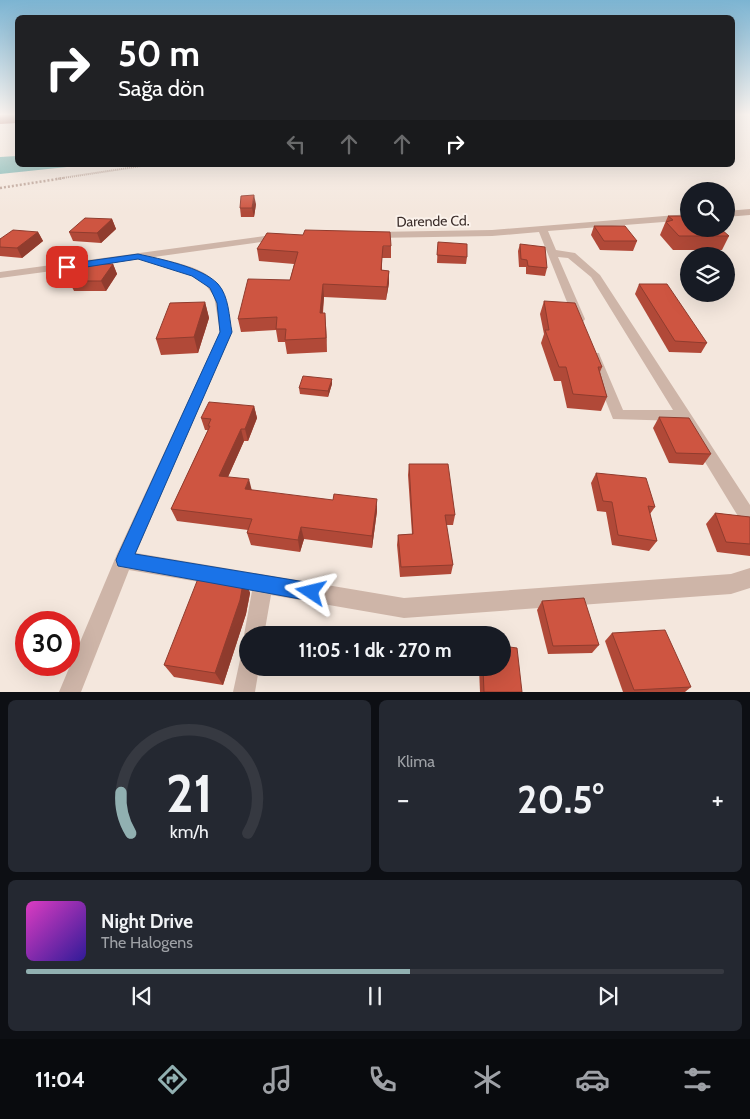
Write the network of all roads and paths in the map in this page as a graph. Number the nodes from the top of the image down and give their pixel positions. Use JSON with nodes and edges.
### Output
{"nodes":[{"id":1,"x":135,"y":167,"type":"edge"},
{"id":2,"x":0,"y":188,"type":"edge"},
{"id":3,"x":750,"y":212,"type":"edge"},
{"id":4,"x":735,"y":213,"type":"edge"},
{"id":5,"x":680,"y":218,"type":"edge"},
{"id":6,"x":542,"y":229,"type":"junction"},
{"id":7,"x":366,"y":236,"type":"edge"},
{"id":8,"x":288,"y":237,"type":"edge"},
{"id":9,"x":553,"y":253,"type":"junction"},
{"id":10,"x":138,"y":256,"type":"junction"},
{"id":11,"x":0,"y":275,"type":"edge"},
{"id":12,"x":685,"y":416,"type":"junction"},
{"id":13,"x":750,"y":520,"type":"edge"},
{"id":14,"x":124,"y":560,"type":"junction"},
{"id":15,"x":750,"y":578,"type":"edge"},
{"id":16,"x":263,"y":584,"type":"junction"},
{"id":17,"x":256,"y":626,"type":"edge"},
{"id":18,"x":247,"y":676,"type":"edge"},
{"id":19,"x":70,"y":692,"type":"edge"},
{"id":20,"x":244,"y":692,"type":"edge"}],
"edges":[{"from":1,"to":2,"type":"path"},
{"from":3,"to":4,"type":"street"},
{"from":5,"to":6,"type":"street","name":"Darende Cd."},
{"from":6,"to":7,"type":"street","name":"Darende Cd."},
{"from":6,"to":9,"type":"street"},
{"from":8,"to":10,"type":"street"},
{"from":9,"to":12,"type":"street"},
{"from":9,"to":12,"type":"street"},
{"from":10,"to":11,"type":"street"},
{"from":10,"to":14,"type":"street"},
{"from":12,"to":13,"type":"street"},
{"from":14,"to":16,"type":"street"},
{"from":14,"to":19,"type":"street"},
{"from":15,"to":16,"type":"street"},
{"from":16,"to":17,"type":"street"},
{"from":18,"to":20,"type":"street"}]}
